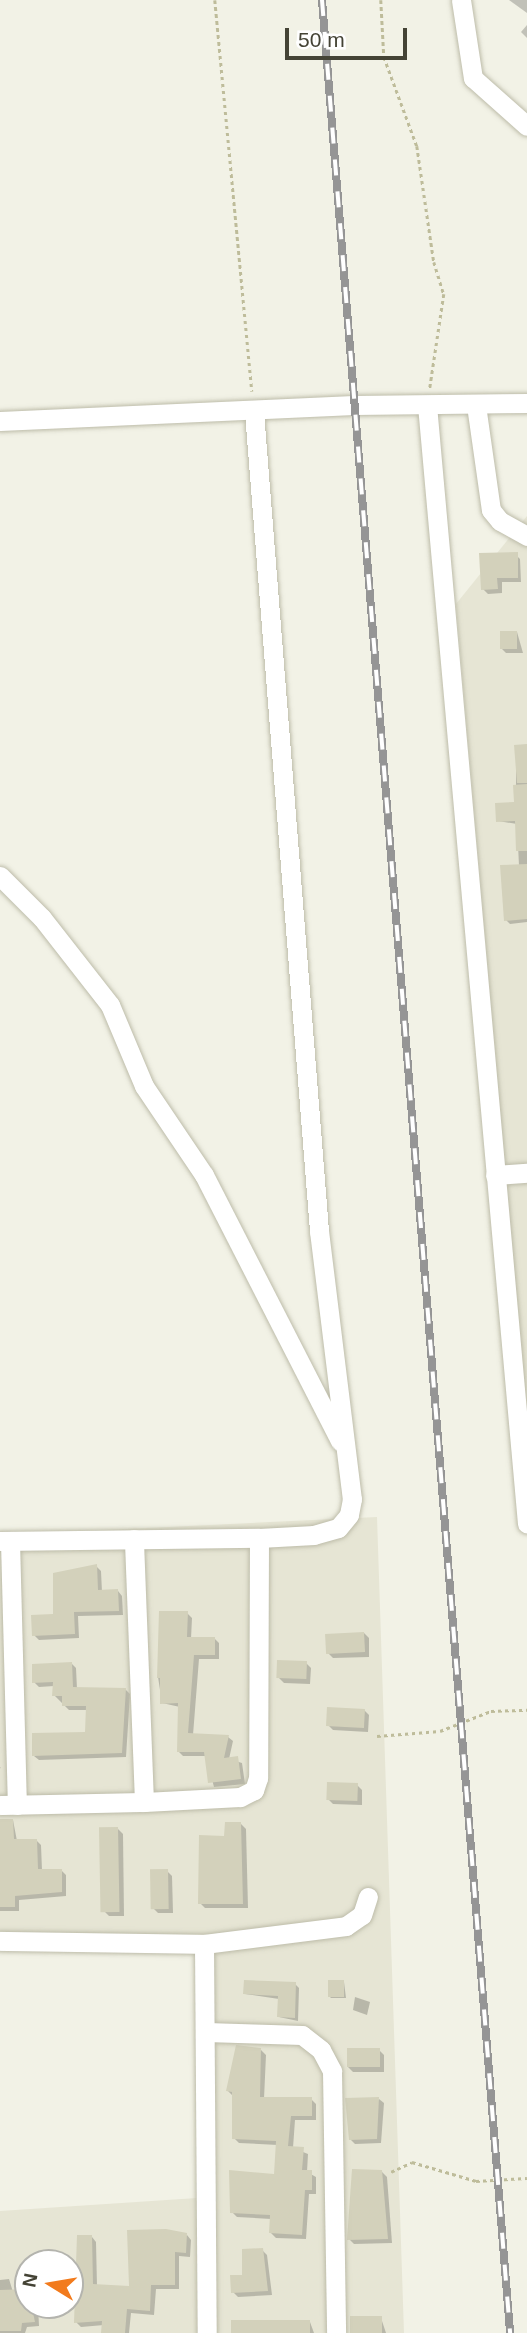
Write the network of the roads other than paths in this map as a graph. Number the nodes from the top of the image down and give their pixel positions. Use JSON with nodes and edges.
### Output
{"nodes":[{"id":1,"x":461,"y":0,"type":"edge"},
{"id":2,"x":527,"y":125,"type":"edge"},
{"id":3,"x":527,"y":403,"type":"edge"},
{"id":4,"x":427,"y":405,"type":"junction"},
{"id":5,"x":476,"y":405,"type":"junction"},
{"id":6,"x":254,"y":412,"type":"junction"},
{"id":7,"x":0,"y":421,"type":"edge"},
{"id":8,"x":527,"y":536,"type":"edge"},
{"id":9,"x":0,"y":876,"type":"edge"},
{"id":10,"x":527,"y":1172,"type":"edge"},
{"id":11,"x":495,"y":1175,"type":"junction"},
{"id":12,"x":348,"y":1458,"type":"junction"},
{"id":13,"x":527,"y":1524,"type":"edge"},
{"id":14,"x":259,"y":1538,"type":"junction"},
{"id":15,"x":134,"y":1539,"type":"junction"},
{"id":16,"x":5,"y":1541,"type":"edge"},
{"id":17,"x":144,"y":1802,"type":"junction"},
{"id":18,"x":8,"y":1805,"type":"edge"},
{"id":19,"x":368,"y":1897,"type":"dead end"},
{"id":20,"x":0,"y":1941,"type":"edge"},
{"id":21,"x":204,"y":1944,"type":"junction"},
{"id":22,"x":206,"y":2032,"type":"junction"},
{"id":23,"x":206,"y":2333,"type":"edge"},
{"id":24,"x":336,"y":2333,"type":"edge"}],
"edges":[{"from":1,"to":2,"type":"street"},
{"from":3,"to":5,"type":"street"},
{"from":4,"to":5,"type":"street"},
{"from":4,"to":6,"type":"street"},
{"from":4,"to":11,"type":"street"},
{"from":5,"to":8,"type":"street"},
{"from":6,"to":7,"type":"street"},
{"from":6,"to":12,"type":"street"},
{"from":9,"to":12,"type":"street"},
{"from":10,"to":11,"type":"street"},
{"from":11,"to":13,"type":"street"},
{"from":12,"to":14,"type":"street"},
{"from":14,"to":15,"type":"street"},
{"from":14,"to":17,"type":"street"},
{"from":15,"to":16,"type":"street"},
{"from":15,"to":17,"type":"street"},
{"from":16,"to":18,"type":"street"},
{"from":17,"to":18,"type":"street"},
{"from":19,"to":21,"type":"street"},
{"from":20,"to":21,"type":"street"},
{"from":21,"to":22,"type":"street"},
{"from":22,"to":23,"type":"street"},
{"from":22,"to":24,"type":"street"}]}
